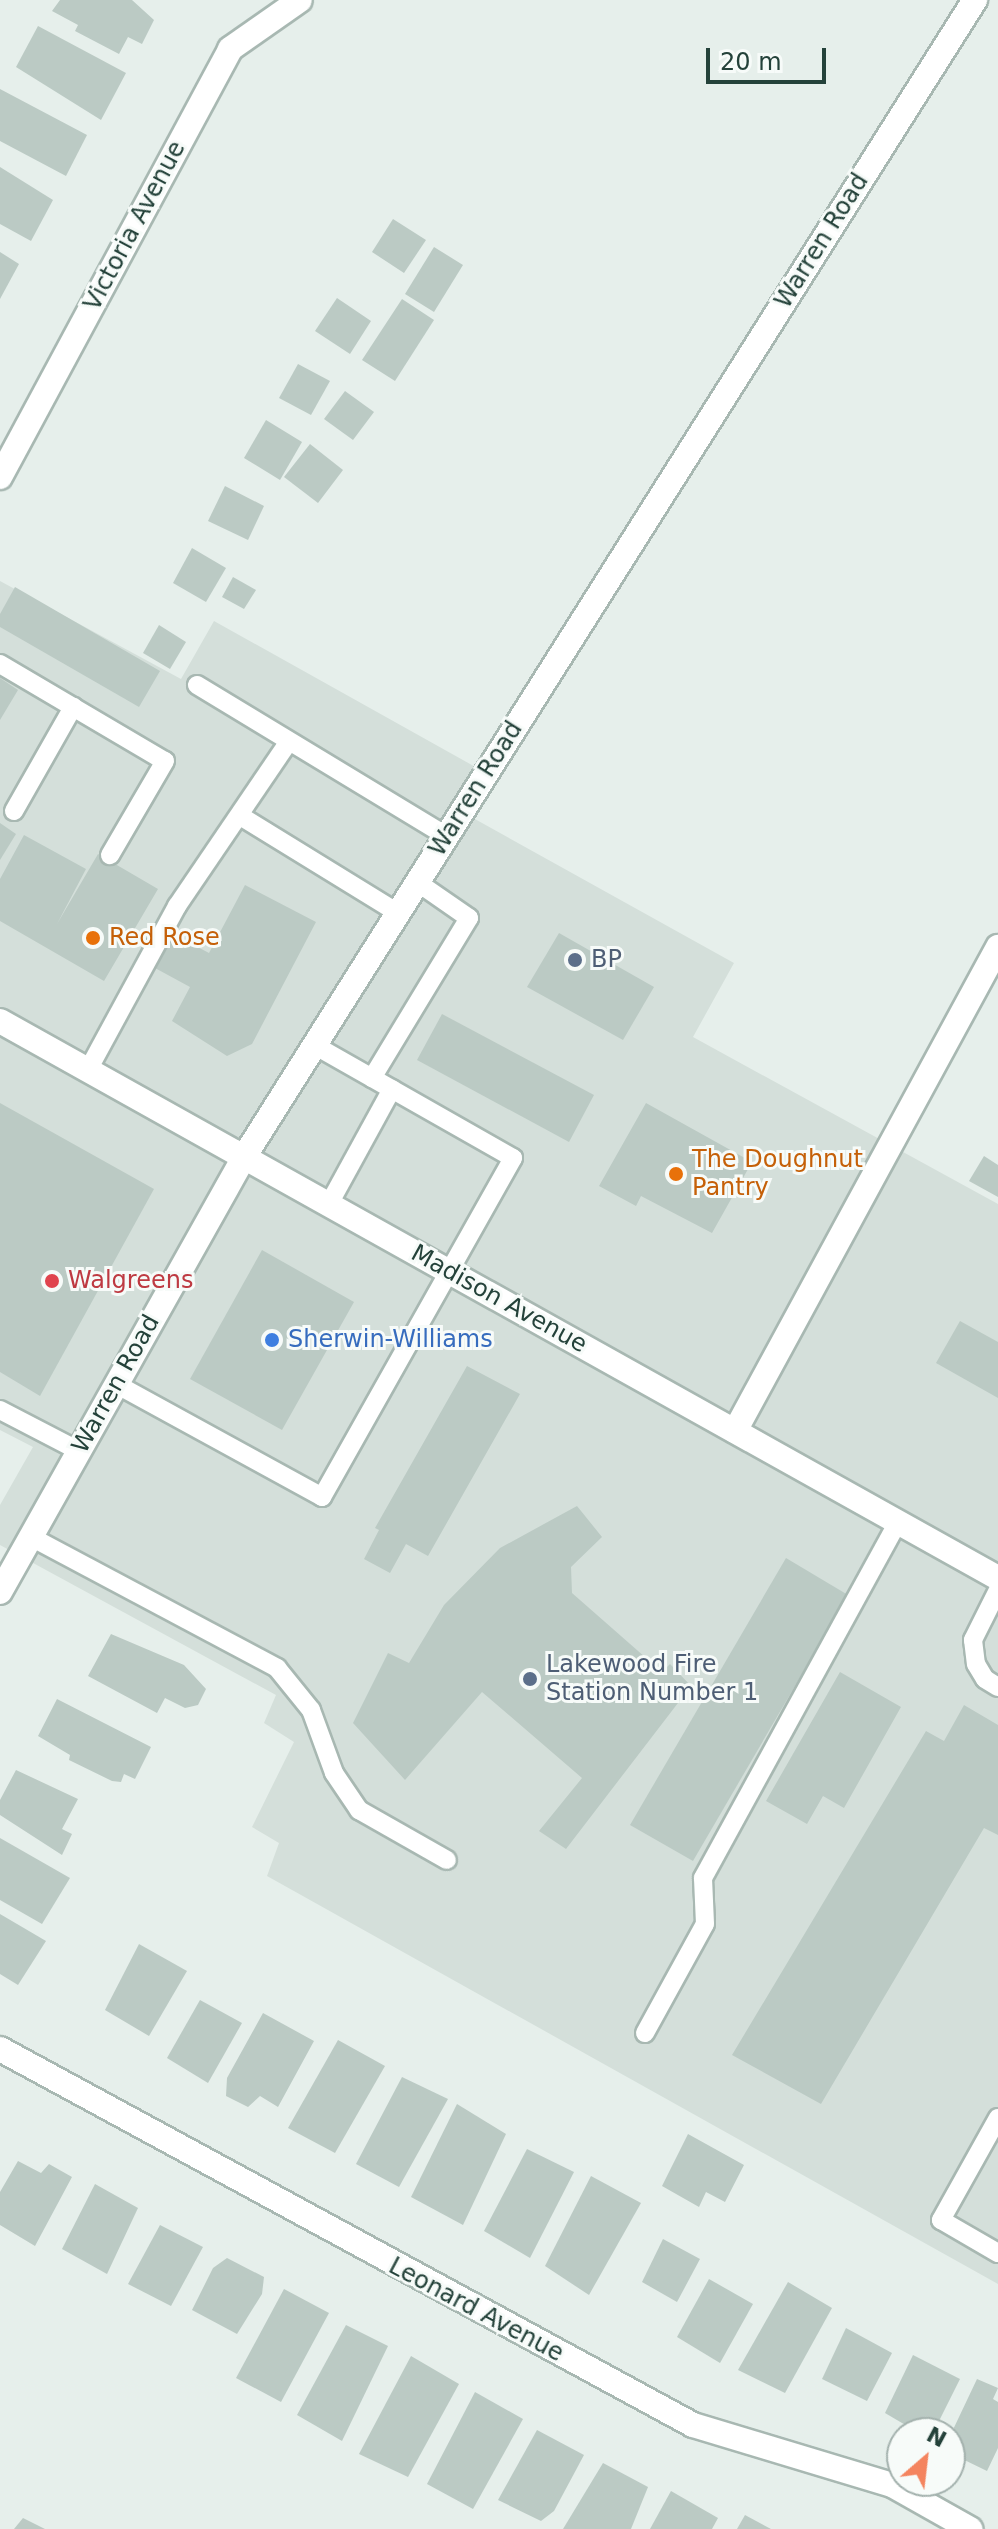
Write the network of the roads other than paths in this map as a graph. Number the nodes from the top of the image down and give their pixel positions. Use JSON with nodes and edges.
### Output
{"nodes":[{"id":1,"x":300,"y":0,"type":"edge"},
{"id":2,"x":975,"y":0,"type":"edge"},
{"id":3,"x":0,"y":477,"type":"edge"},
{"id":4,"x":0,"y":664,"type":"edge"},
{"id":5,"x":197,"y":685,"type":"dead end"},
{"id":6,"x":73,"y":707,"type":"junction"},
{"id":7,"x":289,"y":741,"type":"junction"},
{"id":8,"x":14,"y":811,"type":"dead end"},
{"id":9,"x":242,"y":817,"type":"junction"},
{"id":10,"x":446,"y":836,"type":"junction"},
{"id":11,"x":110,"y":855,"type":"dead end"},
{"id":12,"x":417,"y":882,"type":"junction"},
{"id":13,"x":398,"y":913,"type":"junction"},
{"id":14,"x":998,"y":947,"type":"edge"},
{"id":15,"x":0,"y":1021,"type":"edge"},
{"id":16,"x":314,"y":1045,"type":"junction"},
{"id":17,"x":88,"y":1070,"type":"junction"},
{"id":18,"x":372,"y":1078,"type":"junction"},
{"id":19,"x":392,"y":1089,"type":"junction"},
{"id":20,"x":244,"y":1157,"type":"junction"},
{"id":21,"x":329,"y":1204,"type":"junction"},
{"id":22,"x":451,"y":1272,"type":"junction"},
{"id":23,"x":116,"y":1384,"type":"junction"},
{"id":24,"x":0,"y":1410,"type":"edge"},
{"id":25,"x":735,"y":1431,"type":"junction"},
{"id":26,"x":79,"y":1451,"type":"junction"},
{"id":27,"x":898,"y":1522,"type":"junction"},
{"id":28,"x":31,"y":1537,"type":"junction"},
{"id":29,"x":998,"y":1578,"type":"edge"},
{"id":30,"x":998,"y":1590,"type":"edge"},
{"id":31,"x":0,"y":1592,"type":"edge"},
{"id":32,"x":998,"y":1687,"type":"edge"},
{"id":33,"x":447,"y":1860,"type":"dead end"},
{"id":34,"x":645,"y":2033,"type":"dead end"},
{"id":35,"x":0,"y":2049,"type":"edge"},
{"id":36,"x":998,"y":2118,"type":"edge"},
{"id":37,"x":998,"y":2253,"type":"edge"},
{"id":38,"x":970,"y":2529,"type":"edge"}],
"edges":[{"from":1,"to":3,"type":"main road","name":"Victoria Avenue"},
{"from":2,"to":10,"type":"main road","name":"Warren Road"},
{"from":4,"to":6,"type":"lane"},
{"from":5,"to":7,"type":"lane"},
{"from":6,"to":8,"type":"lane"},
{"from":6,"to":11,"type":"lane"},
{"from":7,"to":9,"type":"lane"},
{"from":7,"to":10,"type":"lane"},
{"from":9,"to":13,"type":"lane"},
{"from":9,"to":17,"type":"lane"},
{"from":10,"to":12,"type":"main road","name":"Warren Road"},
{"from":12,"to":13,"type":"main road","name":"Warren Road"},
{"from":12,"to":18,"type":"lane"},
{"from":13,"to":16,"type":"main road","name":"Warren Road"},
{"from":14,"to":25,"type":"main road"},
{"from":15,"to":17,"type":"main road","name":"Madison Avenue"},
{"from":16,"to":18,"type":"lane"},
{"from":16,"to":20,"type":"main road","name":"Warren Road"},
{"from":17,"to":20,"type":"main road","name":"Madison Avenue"},
{"from":18,"to":19,"type":"lane"},
{"from":19,"to":21,"type":"lane"},
{"from":19,"to":22,"type":"lane"},
{"from":20,"to":21,"type":"main road","name":"Madison Avenue"},
{"from":20,"to":23,"type":"main road","name":"Warren Road"},
{"from":21,"to":22,"type":"main road","name":"Madison Avenue"},
{"from":22,"to":23,"type":"lane"},
{"from":22,"to":25,"type":"main road","name":"Madison Avenue"},
{"from":23,"to":26,"type":"main road","name":"Warren Road"},
{"from":24,"to":26,"type":"lane"},
{"from":25,"to":27,"type":"main road","name":"Madison Avenue"},
{"from":26,"to":28,"type":"main road","name":"Warren Road"},
{"from":27,"to":29,"type":"main road","name":"Madison Avenue"},
{"from":27,"to":34,"type":"lane"},
{"from":28,"to":31,"type":"main road","name":"Warren Road"},
{"from":28,"to":33,"type":"lane"},
{"from":30,"to":32,"type":"lane"},
{"from":35,"to":38,"type":"main road","name":"Leonard Avenue"},
{"from":36,"to":37,"type":"lane"}]}
